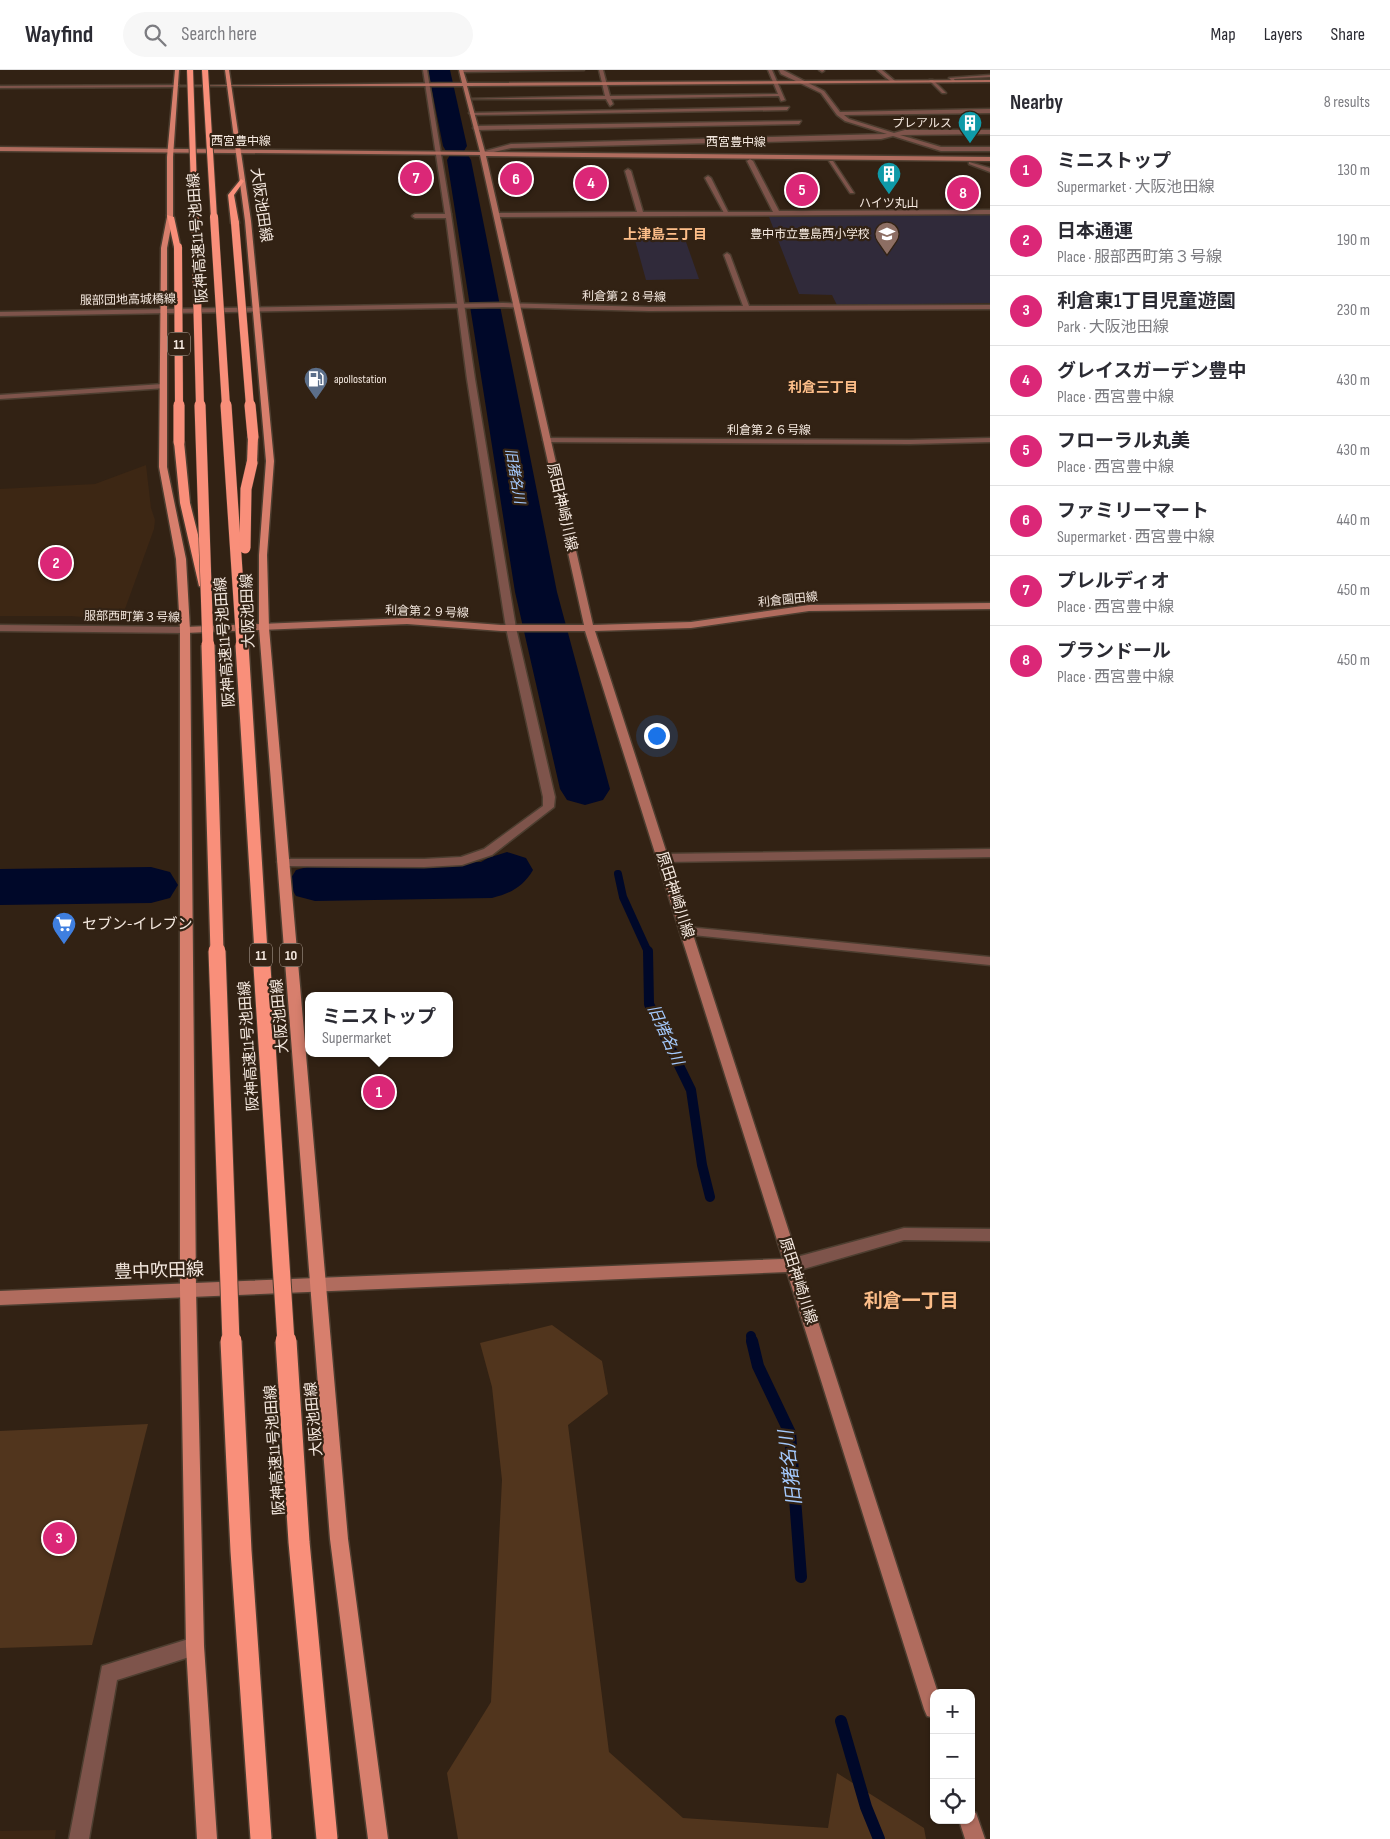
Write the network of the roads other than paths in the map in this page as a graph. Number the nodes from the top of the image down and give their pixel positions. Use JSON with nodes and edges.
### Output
{"nodes":[{"id":1,"x":177,"y":70,"type":"edge"},
{"id":2,"x":190,"y":70,"type":"edge"},
{"id":3,"x":205,"y":70,"type":"edge"},
{"id":4,"x":226,"y":70,"type":"edge"},
{"id":5,"x":425,"y":70,"type":"edge"},
{"id":6,"x":462,"y":70,"type":"edge"},
{"id":7,"x":582,"y":70,"type":"edge"},
{"id":8,"x":601,"y":70,"type":"edge"},
{"id":9,"x":770,"y":70,"type":"edge"},
{"id":10,"x":781,"y":70,"type":"edge"},
{"id":11,"x":878,"y":70,"type":"edge"},
{"id":12,"x":986,"y":70,"type":"edge"},
{"id":13,"x":990,"y":75,"type":"edge"},
{"id":14,"x":932,"y":79,"type":"junction"},
{"id":15,"x":893,"y":81,"type":"junction"},
{"id":16,"x":952,"y":81,"type":"junction"},
{"id":17,"x":990,"y":81,"type":"edge"},
{"id":18,"x":774,"y":82,"type":"junction"},
{"id":19,"x":801,"y":82,"type":"junction"},
{"id":20,"x":606,"y":83,"type":"junction"},
{"id":21,"x":465,"y":84,"type":"junction"},
{"id":22,"x":430,"y":85,"type":"junction"},
{"id":23,"x":177,"y":86,"type":"junction"},
{"id":24,"x":229,"y":86,"type":"junction"},
{"id":25,"x":0,"y":88,"type":"edge"},
{"id":26,"x":944,"y":92,"type":"dead end"},
{"id":27,"x":780,"y":95,"type":"junction"},
{"id":28,"x":608,"y":98,"type":"junction"},
{"id":29,"x":469,"y":99,"type":"junction"},
{"id":30,"x":787,"y":108,"type":"junction"},
{"id":31,"x":990,"y":111,"type":"edge"},
{"id":32,"x":611,"y":112,"type":"junction"},
{"id":33,"x":964,"y":112,"type":"junction"},
{"id":34,"x":472,"y":113,"type":"junction"},
{"id":35,"x":838,"y":114,"type":"junction"},
{"id":36,"x":973,"y":119,"type":"dead end"},
{"id":37,"x":799,"y":122,"type":"junction"},
{"id":38,"x":614,"y":126,"type":"junction"},
{"id":39,"x":476,"y":128,"type":"junction"},
{"id":40,"x":990,"y":132,"type":"edge"},
{"id":41,"x":895,"y":134,"type":"junction"},
{"id":42,"x":809,"y":139,"type":"junction"},
{"id":43,"x":617,"y":143,"type":"junction"},
{"id":44,"x":0,"y":149,"type":"edge"},
{"id":45,"x":990,"y":149,"type":"edge"},
{"id":46,"x":172,"y":151,"type":"junction"},
{"id":47,"x":238,"y":151,"type":"junction"},
{"id":48,"x":618,"y":151,"type":"junction"},
{"id":49,"x":438,"y":152,"type":"junction"},
{"id":50,"x":482,"y":153,"type":"junction"},
{"id":51,"x":990,"y":154,"type":"edge"},
{"id":52,"x":880,"y":155,"type":"junction"},
{"id":53,"x":646,"y":156,"type":"junction"},
{"id":54,"x":990,"y":159,"type":"edge"},
{"id":55,"x":750,"y":161,"type":"junction"},
{"id":56,"x":831,"y":162,"type":"junction"},
{"id":57,"x":971,"y":163,"type":"junction"},
{"id":58,"x":990,"y":163,"type":"edge"},
{"id":59,"x":628,"y":170,"type":"dead end"},
{"id":60,"x":990,"y":170,"type":"edge"},
{"id":61,"x":708,"y":178,"type":"dead end"},
{"id":62,"x":241,"y":181,"type":"junction"},
{"id":63,"x":852,"y":192,"type":"dead end"},
{"id":64,"x":990,"y":212,"type":"edge"},
{"id":65,"x":777,"y":213,"type":"junction"},
{"id":66,"x":640,"y":214,"type":"junction"},
{"id":67,"x":726,"y":214,"type":"junction"},
{"id":68,"x":448,"y":215,"type":"junction"},
{"id":69,"x":497,"y":215,"type":"junction"},
{"id":70,"x":415,"y":216,"type":"dead end"},
{"id":71,"x":170,"y":217,"type":"junction"},
{"id":72,"x":727,"y":255,"type":"dead end"},
{"id":73,"x":517,"y":305,"type":"junction"},
{"id":74,"x":466,"y":306,"type":"junction"},
{"id":75,"x":990,"y":307,"type":"edge"},
{"id":76,"x":257,"y":308,"type":"junction"},
{"id":77,"x":747,"y":309,"type":"junction"},
{"id":78,"x":164,"y":310,"type":"junction"},
{"id":79,"x":0,"y":314,"type":"edge"},
{"id":80,"x":163,"y":386,"type":"junction"},
{"id":81,"x":0,"y":397,"type":"edge"},
{"id":82,"x":547,"y":440,"type":"junction"},
{"id":83,"x":990,"y":440,"type":"edge"},
{"id":84,"x":206,"y":594,"type":"junction"},
{"id":85,"x":990,"y":606,"type":"edge"},
{"id":86,"x":0,"y":628,"type":"edge"},
{"id":87,"x":264,"y":628,"type":"junction"},
{"id":88,"x":512,"y":628,"type":"junction"},
{"id":89,"x":590,"y":628,"type":"junction"},
{"id":90,"x":185,"y":630,"type":"junction"},
{"id":91,"x":243,"y":648,"type":"junction"},
{"id":92,"x":990,"y":853,"type":"edge"},
{"id":93,"x":663,"y":858,"type":"junction"},
{"id":94,"x":284,"y":862,"type":"junction"},
{"id":95,"x":687,"y":931,"type":"junction"},
{"id":96,"x":990,"y":961,"type":"edge"},
{"id":97,"x":990,"y":1235,"type":"edge"},
{"id":98,"x":793,"y":1265,"type":"junction"},
{"id":99,"x":319,"y":1285,"type":"junction"},
{"id":100,"x":188,"y":1290,"type":"junction"},
{"id":101,"x":0,"y":1298,"type":"edge"},
{"id":102,"x":195,"y":1646,"type":"junction"},
{"id":103,"x":930,"y":1695,"type":"edge"},
{"id":104,"x":970,"y":1824,"type":"edge"},
{"id":105,"x":79,"y":1839,"type":"edge"},
{"id":106,"x":207,"y":1839,"type":"edge"},
{"id":107,"x":261,"y":1839,"type":"edge"},
{"id":108,"x":327,"y":1839,"type":"edge"},
{"id":109,"x":378,"y":1839,"type":"edge"},
{"id":110,"x":975,"y":1839,"type":"edge"}],
"edges":[{"from":1,"to":23,"type":"main road"},
{"from":2,"to":84,"type":"highway","name":"阪神高速11号池田線","number":"11","bridge":true},
{"from":3,"to":91,"type":"highway","name":"阪神高速11号池田線","number":"11","bridge":true},
{"from":4,"to":24,"type":"main road","name":"大阪池田線","number":"10"},
{"from":5,"to":22,"type":"street"},
{"from":6,"to":7,"type":"street"},
{"from":6,"to":21,"type":"street","name":"原田神崎川線"},
{"from":8,"to":20,"type":"street"},
{"from":9,"to":18,"type":"street"},
{"from":10,"to":19,"type":"street"},
{"from":11,"to":15,"type":"street"},
{"from":12,"to":13,"type":"street"},
{"from":13,"to":16,"type":"street"},
{"from":14,"to":15,"type":"street"},
{"from":14,"to":16,"type":"street"},
{"from":14,"to":26,"type":"street"},
{"from":15,"to":19,"type":"street"},
{"from":16,"to":17,"type":"street"},
{"from":18,"to":19,"type":"street"},
{"from":18,"to":20,"type":"street"},
{"from":18,"to":27,"type":"street"},
{"from":19,"to":35,"type":"street"},
{"from":20,"to":21,"type":"street"},
{"from":20,"to":28,"type":"street"},
{"from":21,"to":22,"type":"street"},
{"from":21,"to":29,"type":"street","name":"原田神崎川線"},
{"from":22,"to":24,"type":"street"},
{"from":22,"to":49,"type":"street"},
{"from":23,"to":24,"type":"street"},
{"from":23,"to":25,"type":"street"},
{"from":23,"to":46,"type":"main road"},
{"from":24,"to":47,"type":"main road","name":"大阪池田線","number":"10"},
{"from":27,"to":28,"type":"street"},
{"from":27,"to":30,"type":"street"},
{"from":28,"to":29,"type":"street"},
{"from":28,"to":32,"type":"street"},
{"from":29,"to":34,"type":"street","name":"原田神崎川線"},
{"from":30,"to":32,"type":"street"},
{"from":30,"to":37,"type":"street"},
{"from":31,"to":33,"type":"street"},
{"from":32,"to":34,"type":"street"},
{"from":32,"to":38,"type":"street"},
{"from":33,"to":35,"type":"street"},
{"from":33,"to":36,"type":"street"},
{"from":34,"to":39,"type":"street","name":"原田神崎川線"},
{"from":35,"to":41,"type":"street"},
{"from":37,"to":38,"type":"street"},
{"from":37,"to":42,"type":"street"},
{"from":38,"to":39,"type":"street"},
{"from":38,"to":43,"type":"street"},
{"from":39,"to":50,"type":"street","name":"原田神崎川線"},
{"from":40,"to":41,"type":"street"},
{"from":41,"to":42,"type":"street"},
{"from":41,"to":45,"type":"street"},
{"from":42,"to":43,"type":"street"},
{"from":43,"to":48,"type":"street"},
{"from":43,"to":50,"type":"street"},
{"from":44,"to":46,"type":"street","name":"西宮豊中線"},
{"from":46,"to":47,"type":"street","name":"西宮豊中線"},
{"from":46,"to":71,"type":"main road"},
{"from":47,"to":49,"type":"street","name":"西宮豊中線"},
{"from":47,"to":62,"type":"main road","name":"大阪池田線","number":"10"},
{"from":48,"to":50,"type":"street","name":"西宮豊中線"},
{"from":48,"to":52,"type":"street","name":"西宮豊中線"},
{"from":49,"to":50,"type":"street","name":"西宮豊中線"},
{"from":49,"to":68,"type":"street"},
{"from":50,"to":53,"type":"street","name":"西宮豊中線"},
{"from":50,"to":69,"type":"street","name":"原田神崎川線"},
{"from":51,"to":52,"type":"street","name":"西宮豊中線"},
{"from":52,"to":53,"type":"street","name":"西宮豊中線"},
{"from":52,"to":54,"type":"street","name":"西宮豊中線"},
{"from":53,"to":55,"type":"street"},
{"from":55,"to":56,"type":"street"},
{"from":55,"to":65,"type":"street"},
{"from":56,"to":57,"type":"street"},
{"from":56,"to":63,"type":"street"},
{"from":57,"to":58,"type":"street"},
{"from":57,"to":60,"type":"street"},
{"from":59,"to":66,"type":"street"},
{"from":61,"to":67,"type":"street"},
{"from":62,"to":76,"type":"main road","name":"大阪池田線","number":"10"},
{"from":62,"to":91,"type":"highway","number":"11","bridge":true},
{"from":64,"to":65,"type":"street"},
{"from":65,"to":67,"type":"street"},
{"from":66,"to":67,"type":"street"},
{"from":66,"to":69,"type":"street"},
{"from":68,"to":70,"type":"street"},
{"from":68,"to":74,"type":"street"},
{"from":69,"to":73,"type":"street","name":"原田神崎川線"},
{"from":71,"to":78,"type":"main road"},
{"from":71,"to":84,"type":"highway","number":"11","bridge":true},
{"from":72,"to":77,"type":"street"},
{"from":73,"to":74,"type":"street","name":"利倉第２８号線"},
{"from":73,"to":77,"type":"street","name":"利倉第２８号線"},
{"from":73,"to":82,"type":"street","name":"原田神崎川線"},
{"from":74,"to":76,"type":"street","name":"利倉第２８号線"},
{"from":74,"to":88,"type":"street"},
{"from":75,"to":77,"type":"street","name":"利倉第２８号線"},
{"from":76,"to":78,"type":"street","name":"服部団地高城橋線"},
{"from":76,"to":87,"type":"main road","name":"大阪池田線","number":"10"},
{"from":78,"to":79,"type":"street","name":"服部団地高城橋線"},
{"from":78,"to":80,"type":"main road"},
{"from":80,"to":81,"type":"street"},
{"from":80,"to":90,"type":"main road"},
{"from":82,"to":83,"type":"street","name":"利倉第２６号線"},
{"from":82,"to":89,"type":"street","name":"原田神崎川線"},
{"from":84,"to":107,"type":"highway","name":"阪神高速11号池田線","number":"11","bridge":true},
{"from":85,"to":89,"type":"street","name":"利倉園田線"},
{"from":86,"to":90,"type":"street","name":"服部西町第３号線"},
{"from":87,"to":88,"type":"street","name":"利倉第２９号線"},
{"from":87,"to":90,"type":"street","name":"服部西町第３号線"},
{"from":87,"to":94,"type":"main road","name":"大阪池田線","number":"10"},
{"from":88,"to":89,"type":"street","name":"利倉第２９号線"},
{"from":88,"to":94,"type":"street"},
{"from":89,"to":93,"type":"street","name":"原田神崎川線"},
{"from":90,"to":100,"type":"main road"},
{"from":91,"to":108,"type":"highway","name":"阪神高速11号池田線","number":"11","bridge":true},
{"from":92,"to":93,"type":"street"},
{"from":93,"to":95,"type":"street","name":"原田神崎川線"},
{"from":94,"to":99,"type":"main road","name":"大阪池田線","number":"10"},
{"from":95,"to":96,"type":"street"},
{"from":95,"to":98,"type":"street","name":"原田神崎川線"},
{"from":97,"to":98,"type":"street"},
{"from":98,"to":99,"type":"street","name":"豊中吹田線"},
{"from":98,"to":103,"type":"street","name":"原田神崎川線"},
{"from":99,"to":100,"type":"street","name":"豊中吹田線"},
{"from":99,"to":109,"type":"main road","name":"大阪池田線","number":"10"},
{"from":100,"to":101,"type":"street","name":"豊中吹田線"},
{"from":100,"to":102,"type":"main road"},
{"from":102,"to":105,"type":"street"},
{"from":102,"to":106,"type":"main road"},
{"from":104,"to":110,"type":"street"}]}
